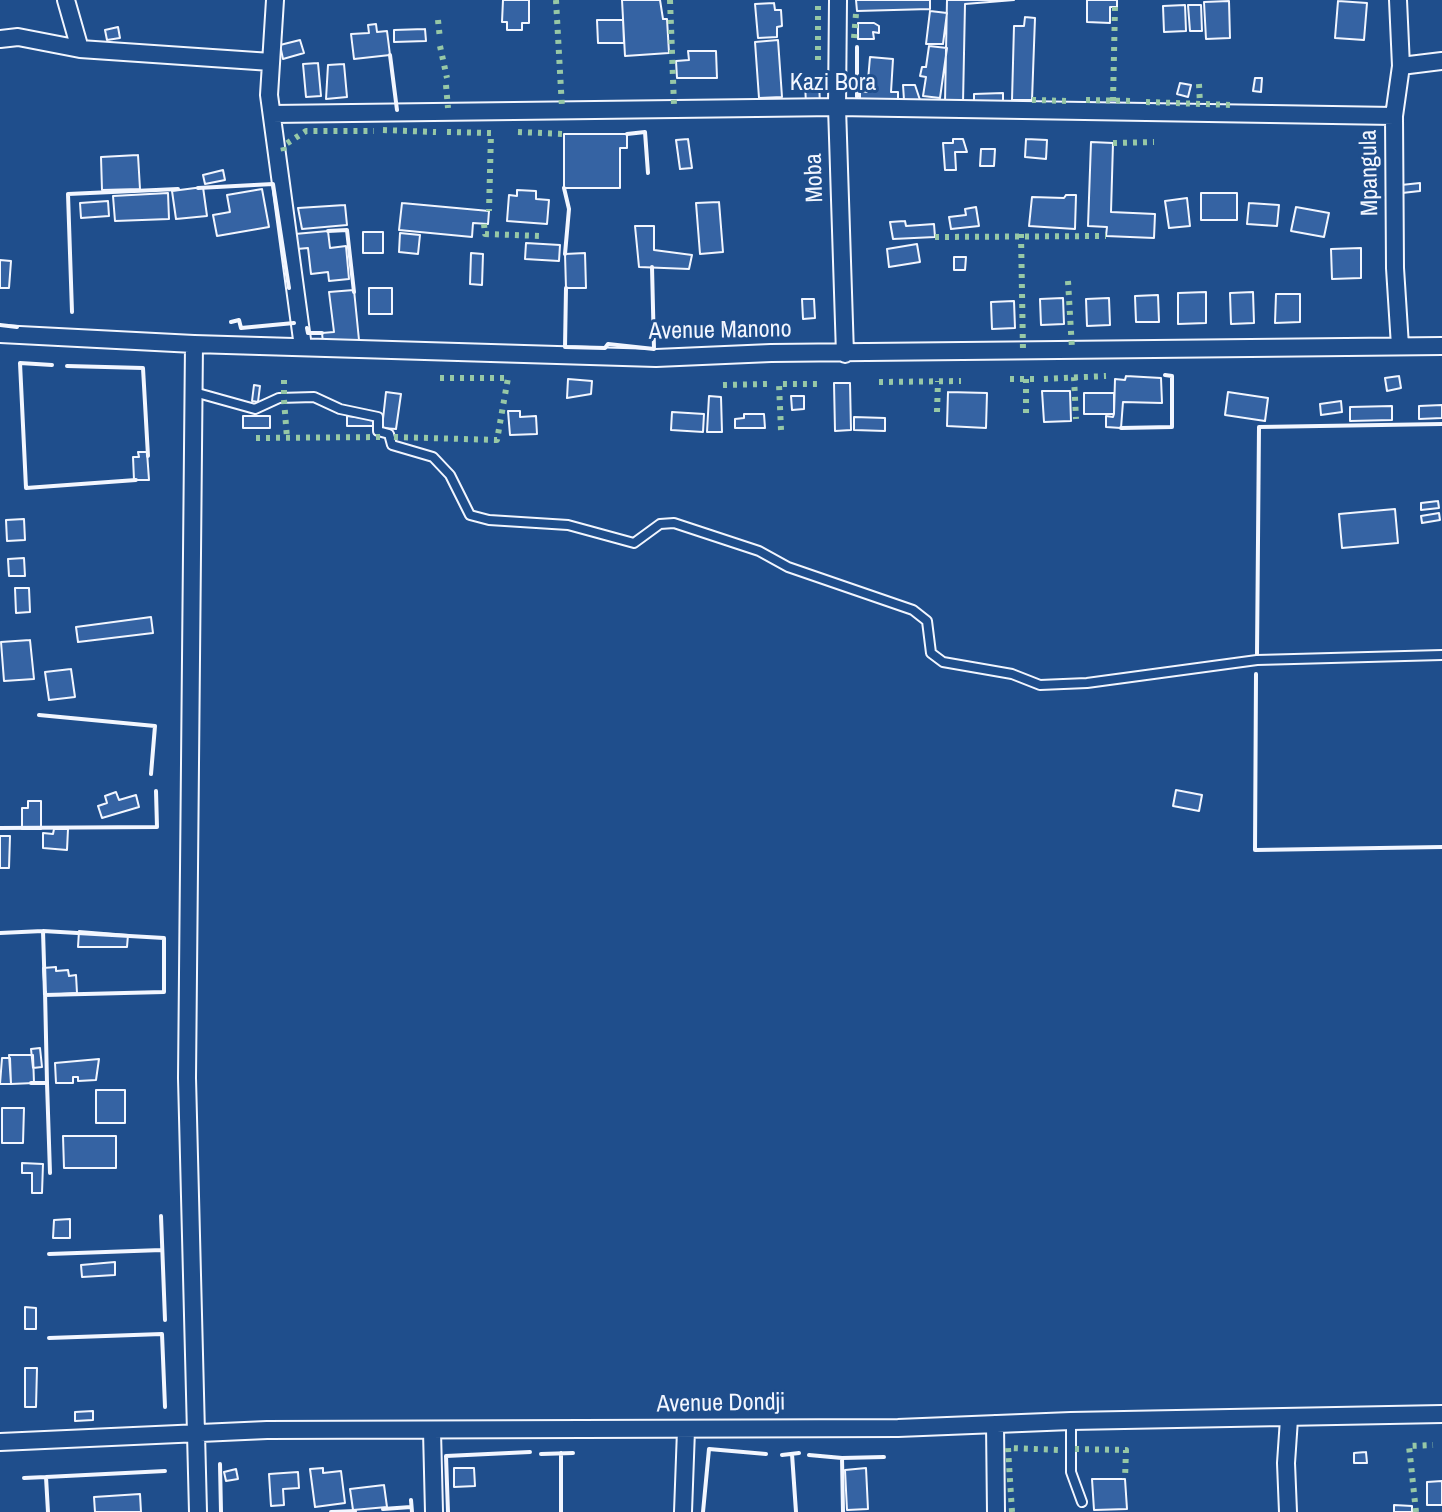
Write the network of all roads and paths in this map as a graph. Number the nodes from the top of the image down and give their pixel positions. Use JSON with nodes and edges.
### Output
{"nodes":[{"id":1,"x":66,"y":0,"type":"edge"},
{"id":2,"x":275,"y":0,"type":"edge"},
{"id":3,"x":838,"y":0,"type":"edge"},
{"id":4,"x":1398,"y":0,"type":"edge"},
{"id":5,"x":0,"y":39,"type":"edge"},
{"id":6,"x":80,"y":49,"type":"junction"},
{"id":7,"x":1442,"y":61,"type":"edge"},
{"id":8,"x":271,"y":62,"type":"junction"},
{"id":9,"x":1401,"y":66,"type":"junction"},
{"id":10,"x":837,"y":107,"type":"junction"},
{"id":11,"x":272,"y":114,"type":"junction"},
{"id":12,"x":1394,"y":116,"type":"junction"},
{"id":13,"x":0,"y":334,"type":"edge"},
{"id":14,"x":194,"y":344,"type":"junction"},
{"id":15,"x":1400,"y":346,"type":"junction"},
{"id":16,"x":1442,"y":346,"type":"edge"},
{"id":17,"x":303,"y":347,"type":"junction"},
{"id":18,"x":845,"y":354,"type":"junction"},
{"id":19,"x":194,"y":392,"type":"junction"},
{"id":20,"x":1442,"y":655,"type":"edge"},
{"id":21,"x":1442,"y":1414,"type":"edge"},
{"id":22,"x":1289,"y":1419,"type":"junction"},
{"id":23,"x":1071,"y":1421,"type":"junction"},
{"id":24,"x":995,"y":1424,"type":"junction"},
{"id":25,"x":686,"y":1430,"type":"junction"},
{"id":26,"x":432,"y":1431,"type":"junction"},
{"id":27,"x":196,"y":1435,"type":"junction"},
{"id":28,"x":0,"y":1442,"type":"edge"},
{"id":29,"x":1082,"y":1502,"type":"dead end"},
{"id":30,"x":198,"y":1512,"type":"edge"},
{"id":31,"x":434,"y":1512,"type":"edge"},
{"id":32,"x":683,"y":1512,"type":"edge"},
{"id":33,"x":996,"y":1512,"type":"edge"},
{"id":34,"x":1288,"y":1512,"type":"edge"}],
"edges":[{"from":1,"to":6,"type":"street"},
{"from":2,"to":8,"type":"street"},
{"from":3,"to":10,"type":"street","name":"Moba"},
{"from":4,"to":9,"type":"street","name":"Mpangula"},
{"from":5,"to":6,"type":"street"},
{"from":6,"to":8,"type":"street"},
{"from":7,"to":9,"type":"street"},
{"from":8,"to":11,"type":"street"},
{"from":9,"to":12,"type":"street","name":"Mpangula"},
{"from":10,"to":11,"type":"street","name":"Kazi Bora"},
{"from":10,"to":12,"type":"street","name":"Kazi Bora"},
{"from":10,"to":18,"type":"street","name":"Moba"},
{"from":11,"to":17,"type":"street"},
{"from":12,"to":15,"type":"street","name":"Mpangula"},
{"from":13,"to":14,"type":"street","name":"Avenue Manono"},
{"from":14,"to":17,"type":"street","name":"Avenue Manono"},
{"from":14,"to":19,"type":"street"},
{"from":15,"to":16,"type":"street","name":"Avenue Manono"},
{"from":15,"to":18,"type":"street","name":"Avenue Manono"},
{"from":17,"to":18,"type":"street","name":"Avenue Manono"},
{"from":19,"to":20,"type":"lane"},
{"from":19,"to":27,"type":"street"},
{"from":21,"to":22,"type":"street","name":"Avenue Dondji"},
{"from":22,"to":23,"type":"street","name":"Avenue Dondji"},
{"from":22,"to":34,"type":"street"},
{"from":23,"to":24,"type":"street","name":"Avenue Dondji"},
{"from":23,"to":29,"type":"lane"},
{"from":24,"to":25,"type":"street","name":"Avenue Dondji"},
{"from":24,"to":33,"type":"street"},
{"from":25,"to":26,"type":"street","name":"Avenue Dondji"},
{"from":25,"to":32,"type":"street"},
{"from":26,"to":27,"type":"street","name":"Avenue Dondji"},
{"from":26,"to":31,"type":"street"},
{"from":27,"to":28,"type":"street","name":"Avenue Dondji"},
{"from":27,"to":30,"type":"street"}]}
